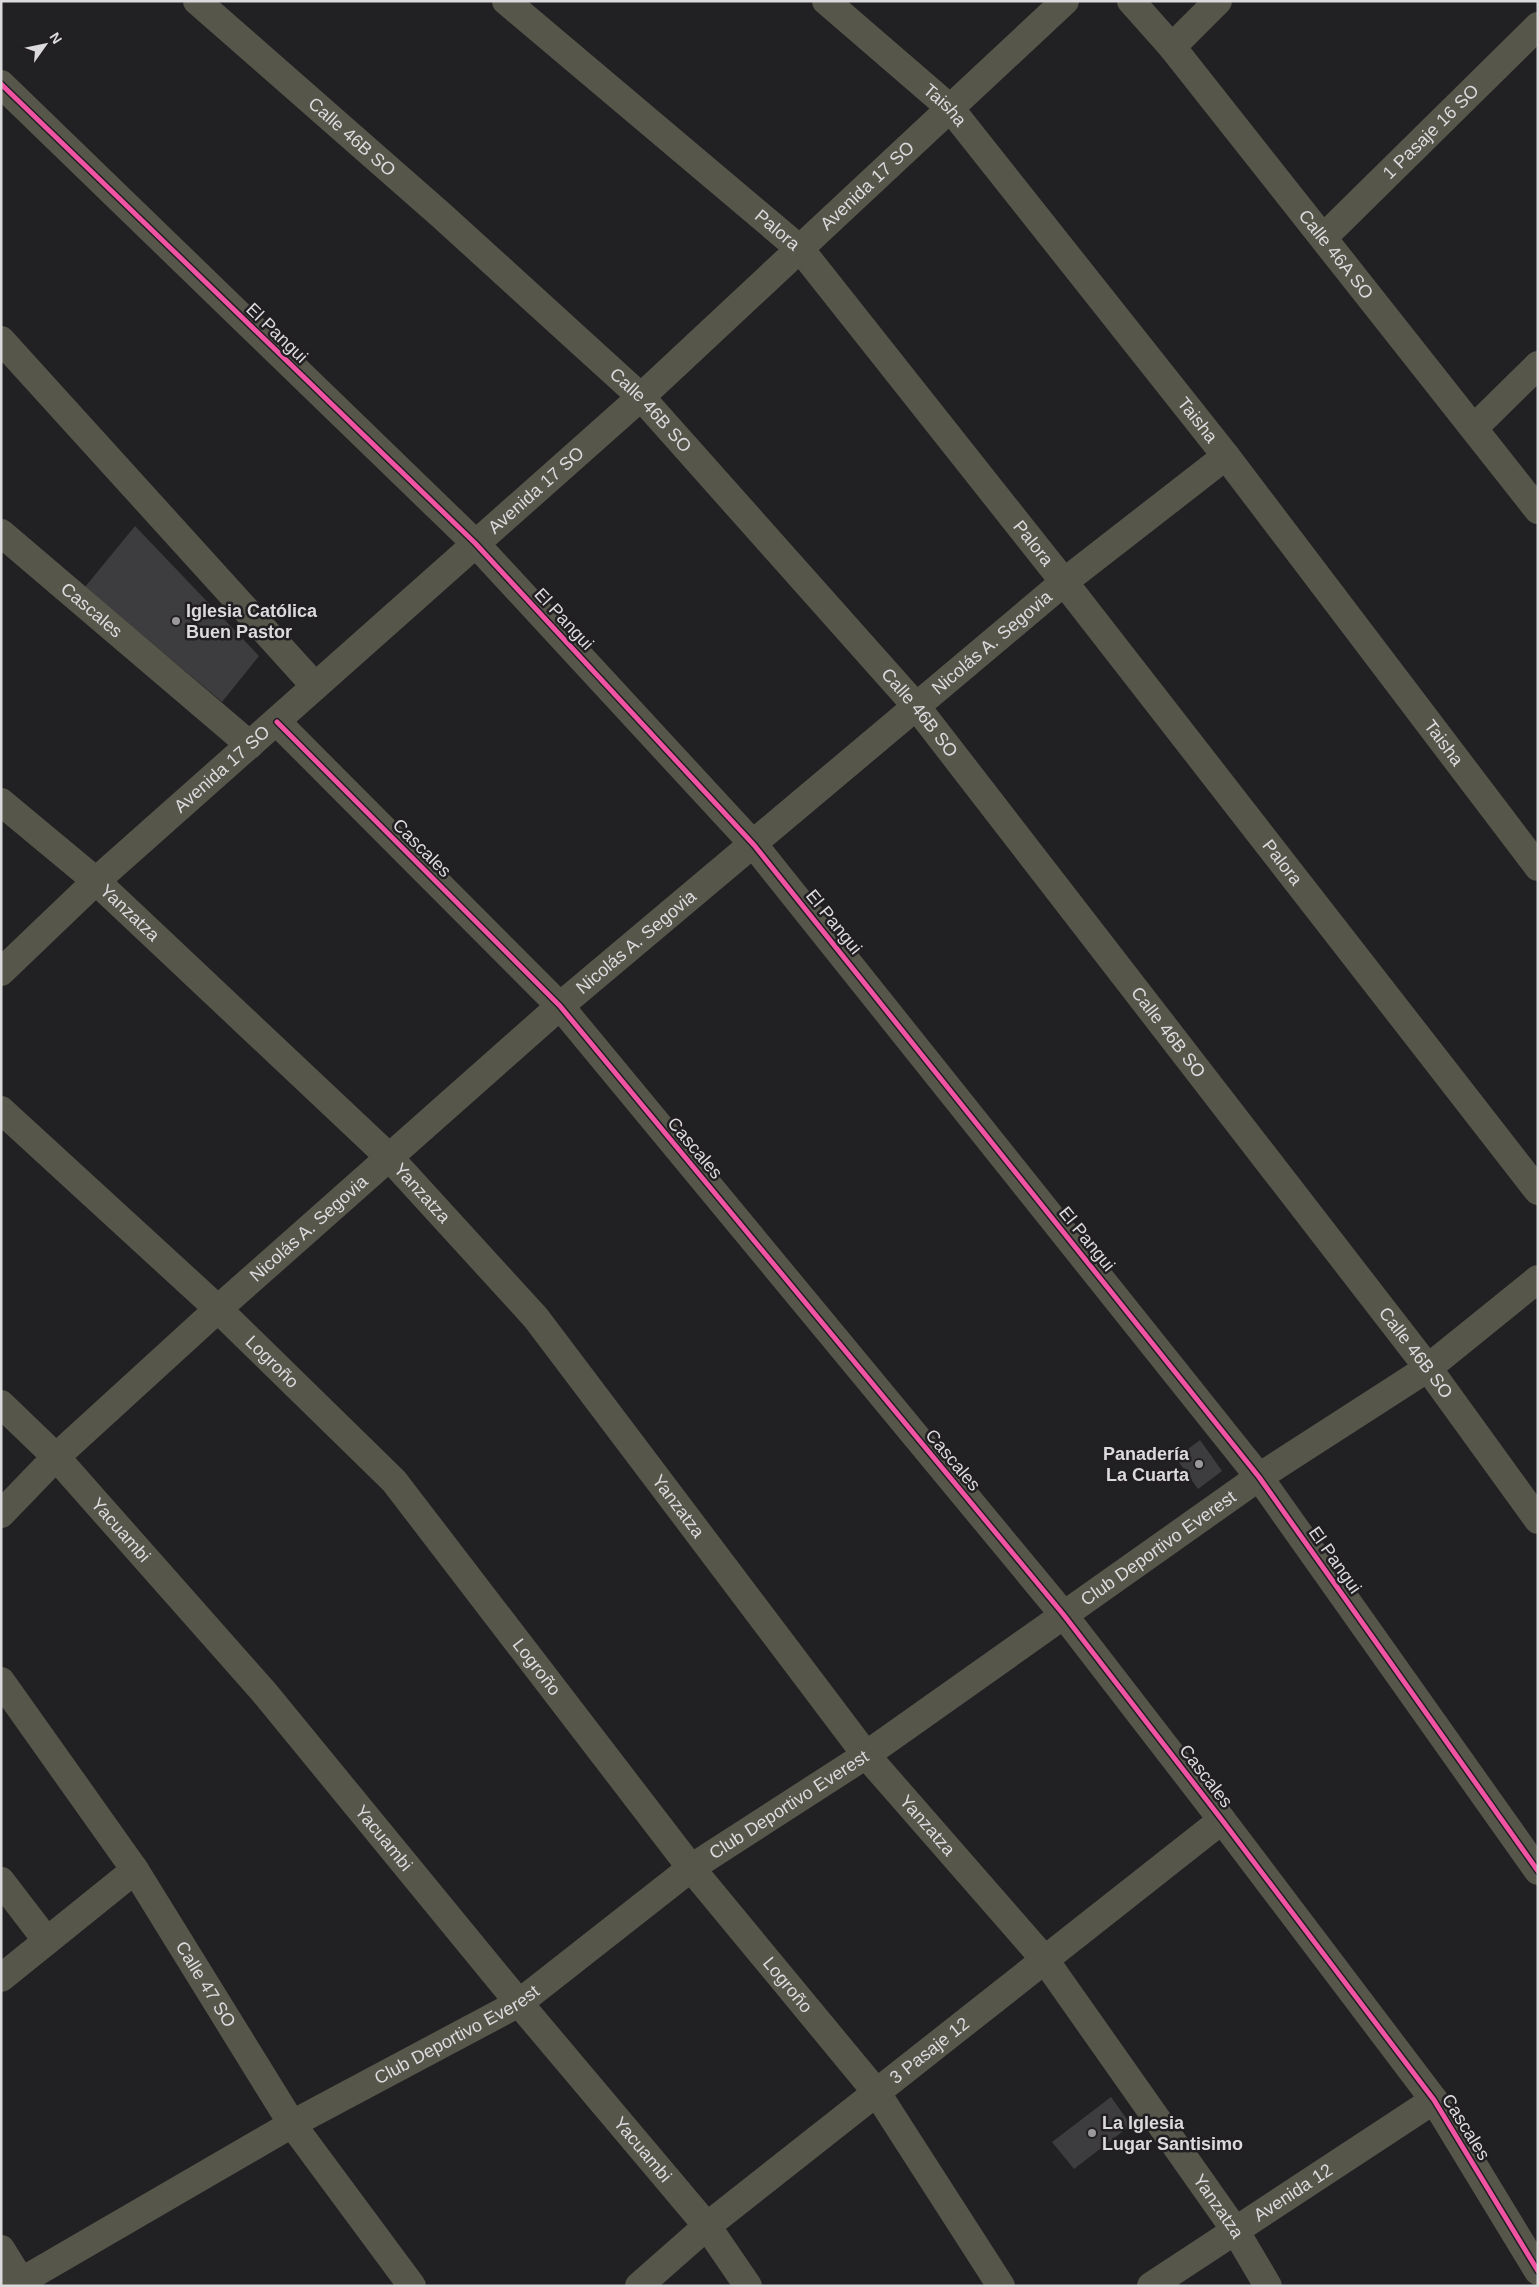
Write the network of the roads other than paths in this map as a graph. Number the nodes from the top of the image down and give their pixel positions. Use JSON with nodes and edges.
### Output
{"nodes":[{"id":1,"x":197,"y":1,"type":"edge"},
{"id":2,"x":506,"y":1,"type":"edge"},
{"id":3,"x":826,"y":1,"type":"edge"},
{"id":4,"x":1065,"y":1,"type":"edge"},
{"id":5,"x":1130,"y":1,"type":"edge"},
{"id":6,"x":1218,"y":1,"type":"edge"},
{"id":7,"x":1538,"y":26,"type":"edge"},
{"id":8,"x":1172,"y":47,"type":"junction"},
{"id":9,"x":1,"y":84,"type":"edge"},
{"id":10,"x":950,"y":108,"type":"junction"},
{"id":11,"x":1324,"y":237,"type":"junction"},
{"id":12,"x":801,"y":250,"type":"junction"},
{"id":13,"x":1,"y":340,"type":"edge"},
{"id":14,"x":1538,"y":365,"type":"edge"},
{"id":15,"x":642,"y":397,"type":"junction"},
{"id":16,"x":1474,"y":428,"type":"junction"},
{"id":17,"x":1226,"y":456,"type":"junction"},
{"id":18,"x":1538,"y":510,"type":"edge"},
{"id":19,"x":1,"y":533,"type":"edge"},
{"id":20,"x":475,"y":543,"type":"junction"},
{"id":21,"x":1064,"y":582,"type":"junction"},
{"id":22,"x":315,"y":686,"type":"junction"},
{"id":23,"x":916,"y":706,"type":"junction"},
{"id":24,"x":277,"y":722,"type":"junction"},
{"id":25,"x":250,"y":745,"type":"junction"},
{"id":26,"x":1,"y":802,"type":"edge"},
{"id":27,"x":754,"y":844,"type":"junction"},
{"id":28,"x":1538,"y":867,"type":"edge"},
{"id":29,"x":96,"y":881,"type":"junction"},
{"id":30,"x":1,"y":972,"type":"edge"},
{"id":31,"x":560,"y":1006,"type":"junction"},
{"id":32,"x":1,"y":1110,"type":"edge"},
{"id":33,"x":389,"y":1156,"type":"junction"},
{"id":34,"x":1538,"y":1191,"type":"edge"},
{"id":35,"x":1538,"y":1279,"type":"edge"},
{"id":36,"x":218,"y":1309,"type":"junction"},
{"id":37,"x":1428,"y":1368,"type":"junction"},
{"id":38,"x":1,"y":1404,"type":"edge"},
{"id":39,"x":56,"y":1457,"type":"junction"},
{"id":40,"x":1259,"y":1478,"type":"junction"},
{"id":41,"x":1,"y":1514,"type":"edge"},
{"id":42,"x":1538,"y":1520,"type":"edge"},
{"id":43,"x":1063,"y":1614,"type":"junction"},
{"id":44,"x":1,"y":1681,"type":"edge"},
{"id":45,"x":866,"y":1755,"type":"junction"},
{"id":46,"x":1222,"y":1820,"type":"junction"},
{"id":47,"x":691,"y":1868,"type":"junction"},
{"id":48,"x":135,"y":1870,"type":"junction"},
{"id":49,"x":1538,"y":1871,"type":"edge"},
{"id":50,"x":1,"y":1881,"type":"edge"},
{"id":51,"x":47,"y":1941,"type":"junction"},
{"id":52,"x":1045,"y":1960,"type":"junction"},
{"id":53,"x":1,"y":1978,"type":"edge"},
{"id":54,"x":519,"y":2003,"type":"junction"},
{"id":55,"x":877,"y":2093,"type":"junction"},
{"id":56,"x":1434,"y":2100,"type":"junction"},
{"id":57,"x":292,"y":2124,"type":"junction"},
{"id":58,"x":707,"y":2226,"type":"junction"},
{"id":59,"x":1235,"y":2230,"type":"junction"},
{"id":60,"x":1,"y":2249,"type":"edge"},
{"id":61,"x":1538,"y":2271,"type":"edge"},
{"id":62,"x":19,"y":2284,"type":"edge"},
{"id":63,"x":412,"y":2286,"type":"edge"},
{"id":64,"x":638,"y":2286,"type":"edge"},
{"id":65,"x":748,"y":2286,"type":"edge"},
{"id":66,"x":1001,"y":2286,"type":"edge"},
{"id":67,"x":1151,"y":2286,"type":"edge"},
{"id":68,"x":1268,"y":2286,"type":"edge"}],
"edges":[{"from":1,"to":15,"type":"street","name":"Calle 46B SO"},
{"from":2,"to":12,"type":"street","name":"Palora"},
{"from":3,"to":10,"type":"street","name":"Taisha"},
{"from":4,"to":10,"type":"street","name":"Avenida 17 SO"},
{"from":5,"to":8,"type":"street","name":"Calle 46A SO"},
{"from":6,"to":8,"type":"street"},
{"from":7,"to":11,"type":"street","name":"1 Pasaje 16 SO"},
{"from":8,"to":11,"type":"street","name":"Calle 46A SO"},
{"from":9,"to":20,"type":"street","name":"El Pangui"},
{"from":10,"to":12,"type":"street","name":"Avenida 17 SO"},
{"from":10,"to":17,"type":"street","name":"Taisha"},
{"from":11,"to":16,"type":"street","name":"Calle 46A SO"},
{"from":12,"to":15,"type":"street","name":"Avenida 17 SO"},
{"from":12,"to":21,"type":"street","name":"Palora"},
{"from":13,"to":22,"type":"street"},
{"from":14,"to":16,"type":"street"},
{"from":15,"to":20,"type":"street","name":"Avenida 17 SO"},
{"from":15,"to":23,"type":"street","name":"Calle 46B SO"},
{"from":16,"to":18,"type":"street","name":"Calle 46A SO"},
{"from":17,"to":21,"type":"street","name":"Nicolás A. Segovia"},
{"from":17,"to":28,"type":"street","name":"Taisha"},
{"from":19,"to":25,"type":"street","name":"Cascales"},
{"from":20,"to":22,"type":"street","name":"Avenida 17 SO"},
{"from":20,"to":27,"type":"street","name":"El Pangui"},
{"from":21,"to":23,"type":"street","name":"Nicolás A. Segovia"},
{"from":21,"to":34,"type":"street","name":"Palora"},
{"from":22,"to":24,"type":"street","name":"Avenida 17 SO"},
{"from":23,"to":27,"type":"street","name":"Nicolás A. Segovia"},
{"from":23,"to":37,"type":"street","name":"Calle 46B SO"},
{"from":24,"to":25,"type":"street","name":"Avenida 17 SO"},
{"from":24,"to":31,"type":"street","name":"Cascales"},
{"from":25,"to":29,"type":"street","name":"Avenida 17 SO"},
{"from":26,"to":29,"type":"street","name":"Yanzatza"},
{"from":27,"to":31,"type":"street","name":"Nicolás A. Segovia"},
{"from":27,"to":40,"type":"street","name":"El Pangui"},
{"from":29,"to":30,"type":"street","name":"Avenida 17 SO"},
{"from":29,"to":33,"type":"street","name":"Yanzatza"},
{"from":31,"to":33,"type":"street","name":"Nicolás A. Segovia"},
{"from":31,"to":43,"type":"street","name":"Cascales"},
{"from":32,"to":36,"type":"street","name":"Logroño"},
{"from":33,"to":36,"type":"street","name":"Nicolás A. Segovia"},
{"from":33,"to":45,"type":"street","name":"Yanzatza"},
{"from":35,"to":37,"type":"street","name":"Club Deportivo Everest"},
{"from":36,"to":39,"type":"street","name":"Nicolás A. Segovia"},
{"from":36,"to":47,"type":"street","name":"Logroño"},
{"from":37,"to":40,"type":"street","name":"Club Deportivo Everest"},
{"from":37,"to":42,"type":"street","name":"Calle 46B SO"},
{"from":38,"to":39,"type":"street","name":"Yacuambi"},
{"from":39,"to":41,"type":"street","name":"Nicolás A. Segovia"},
{"from":39,"to":54,"type":"street","name":"Yacuambi"},
{"from":40,"to":43,"type":"street","name":"Club Deportivo Everest"},
{"from":40,"to":49,"type":"street","name":"El Pangui"},
{"from":43,"to":45,"type":"street","name":"Club Deportivo Everest"},
{"from":43,"to":46,"type":"street","name":"Cascales"},
{"from":44,"to":48,"type":"street","name":"Calle 47 SO"},
{"from":45,"to":47,"type":"street","name":"Club Deportivo Everest"},
{"from":45,"to":52,"type":"street","name":"Yanzatza"},
{"from":46,"to":52,"type":"street","name":"3 Pasaje 12"},
{"from":46,"to":56,"type":"street","name":"Cascales"},
{"from":47,"to":54,"type":"street","name":"Club Deportivo Everest"},
{"from":47,"to":55,"type":"street","name":"Logroño"},
{"from":48,"to":51,"type":"street"},
{"from":48,"to":57,"type":"street","name":"Calle 47 SO"},
{"from":50,"to":51,"type":"street"},
{"from":51,"to":53,"type":"street"},
{"from":52,"to":55,"type":"street","name":"3 Pasaje 12"},
{"from":52,"to":59,"type":"street","name":"Yanzatza"},
{"from":54,"to":57,"type":"street","name":"Club Deportivo Everest"},
{"from":54,"to":58,"type":"street","name":"Yacuambi"},
{"from":55,"to":58,"type":"street","name":"3 Pasaje 12"},
{"from":55,"to":66,"type":"street","name":"Logroño"},
{"from":56,"to":59,"type":"street","name":"Avenida 12"},
{"from":56,"to":61,"type":"street","name":"Cascales"},
{"from":57,"to":62,"type":"street","name":"Club Deportivo Everest"},
{"from":57,"to":63,"type":"street","name":"Calle 47 SO"},
{"from":58,"to":64,"type":"street","name":"3 Pasaje 12"},
{"from":58,"to":65,"type":"street","name":"Yacuambi"},
{"from":59,"to":67,"type":"street","name":"Avenida 12"},
{"from":59,"to":68,"type":"street","name":"Yanzatza"},
{"from":60,"to":62,"type":"street"}]}
